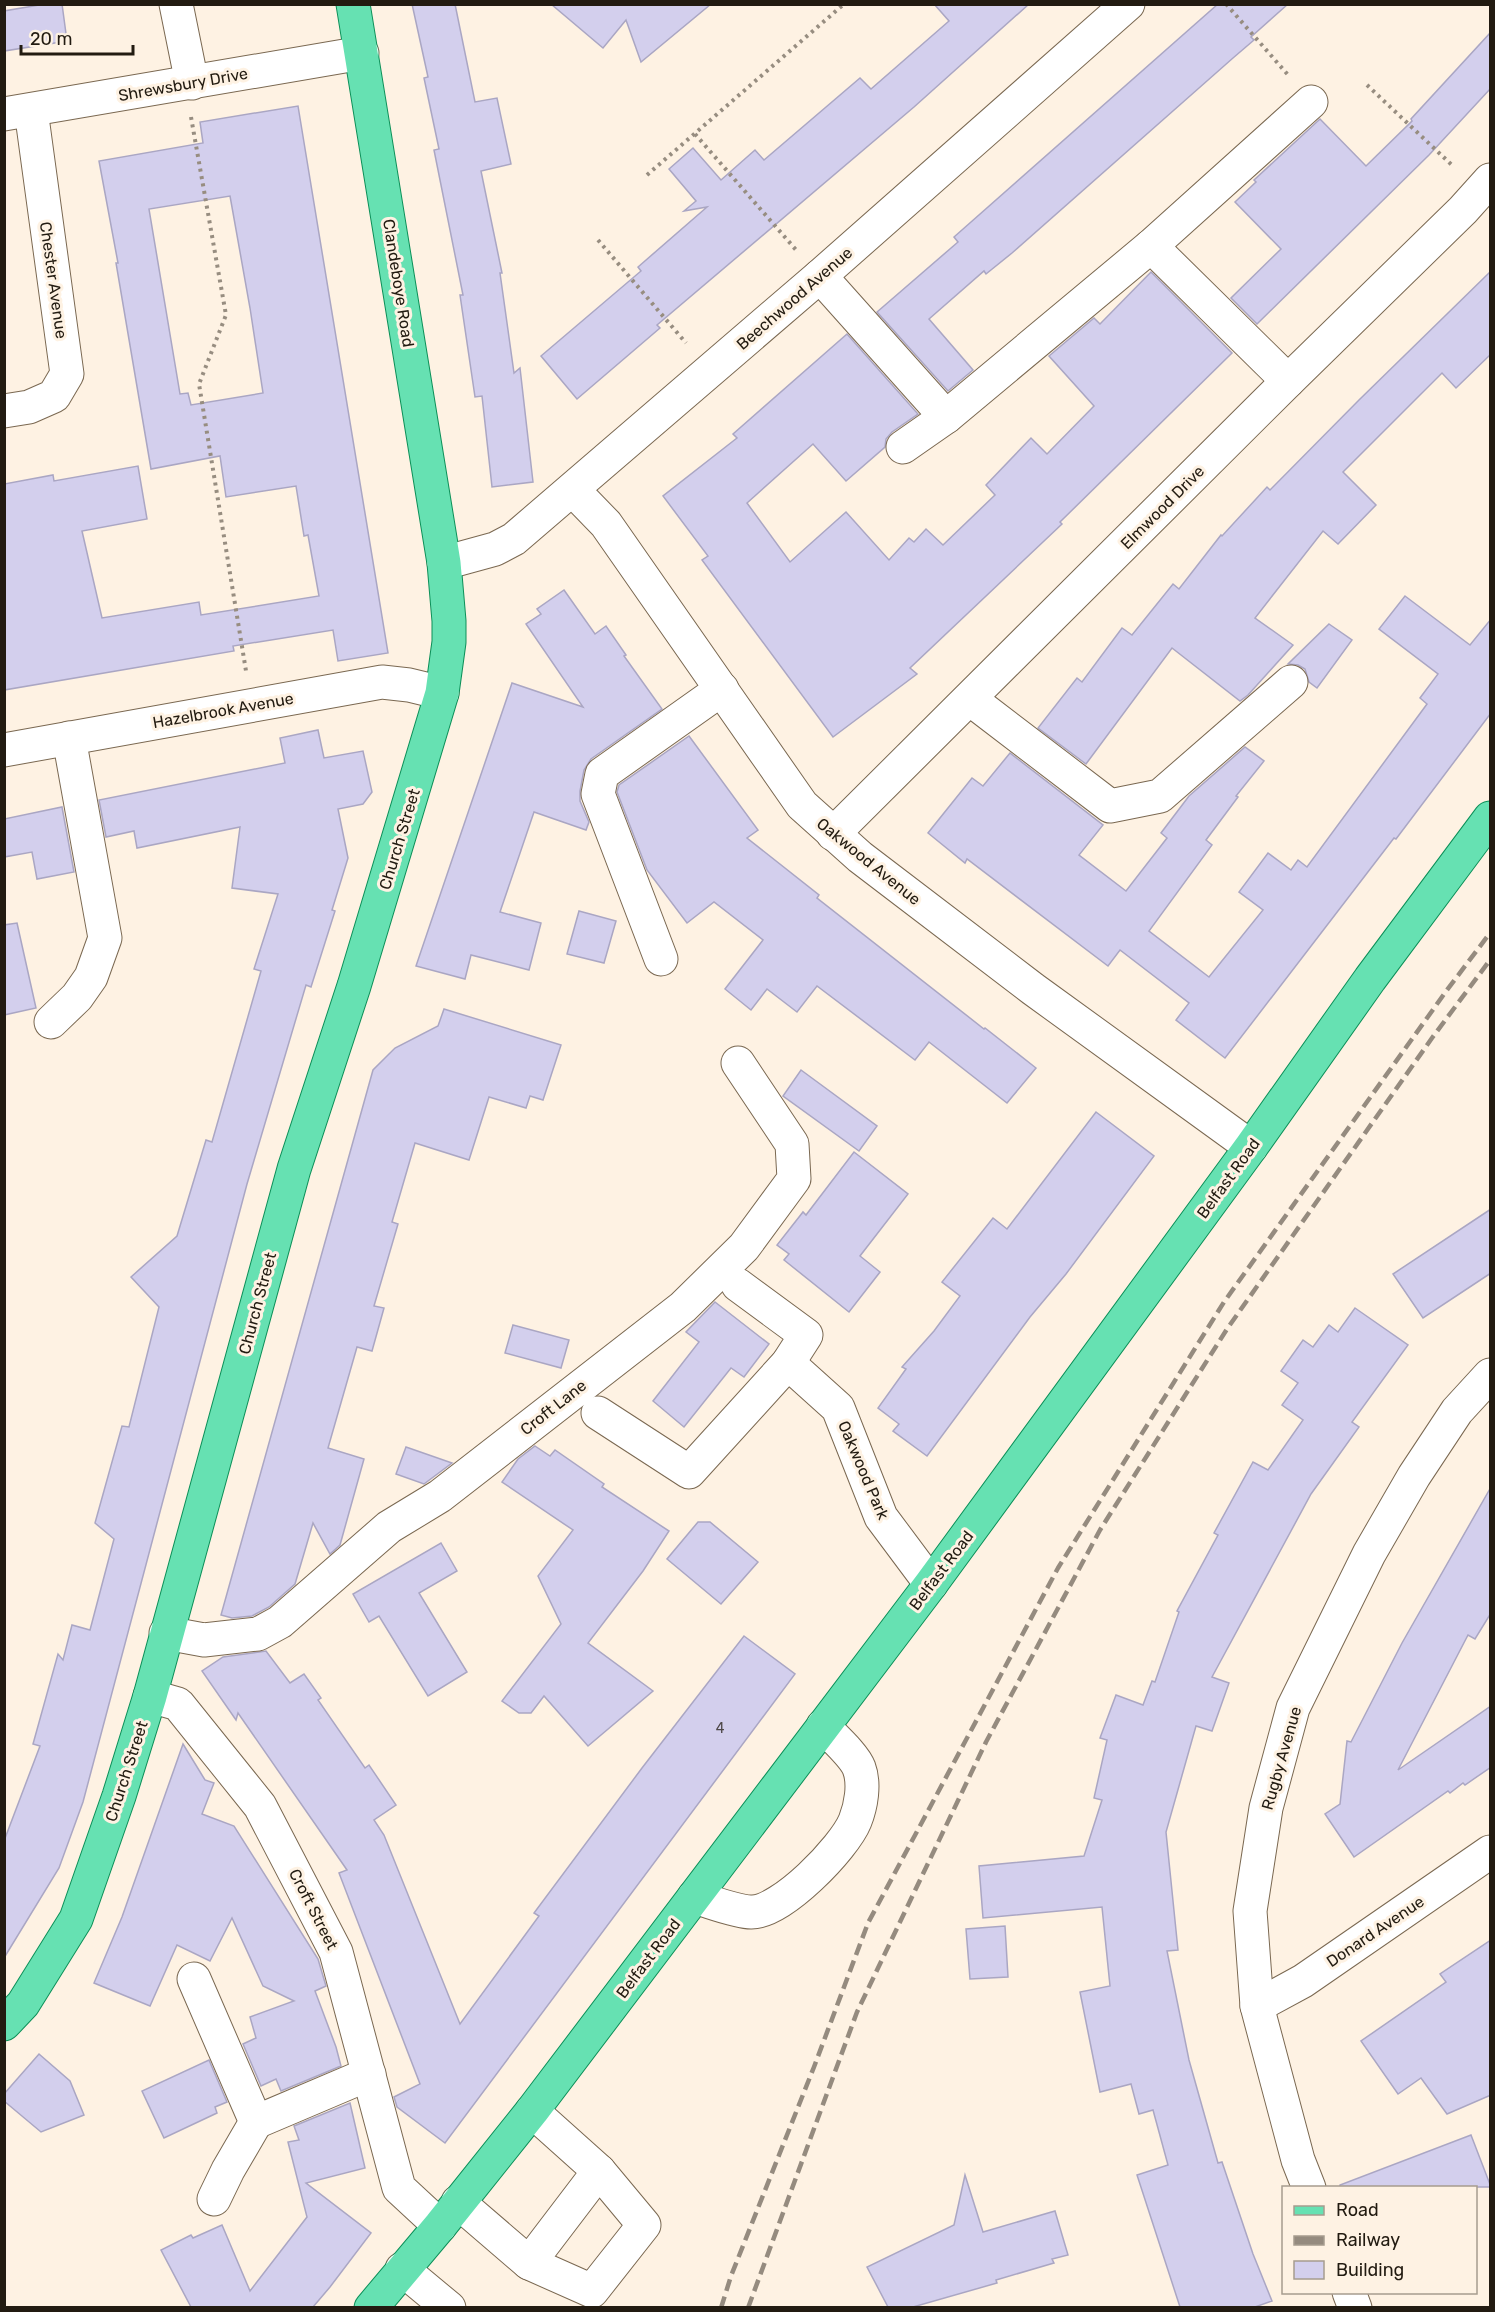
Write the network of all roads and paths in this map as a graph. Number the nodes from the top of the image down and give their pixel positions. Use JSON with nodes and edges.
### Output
{"nodes":[{"id":1,"x":176,"y":4,"type":"edge"},
{"id":2,"x":353,"y":4,"type":"edge"},
{"id":3,"x":844,"y":4,"type":"edge"},
{"id":4,"x":1128,"y":4,"type":"edge"},
{"id":5,"x":1226,"y":4,"type":"edge"},
{"id":6,"x":362,"y":53,"type":"junction"},
{"id":7,"x":189,"y":83,"type":"junction"},
{"id":8,"x":1367,"y":85,"type":"dead end"},
{"id":9,"x":1311,"y":102,"type":"joint"},
{"id":10,"x":18,"y":112,"type":"edge"},
{"id":11,"x":695,"y":134,"type":"junction"},
{"id":12,"x":647,"y":175,"type":"dead end"},
{"id":13,"x":1485,"y":185,"type":"edge"},
{"id":14,"x":598,"y":240,"type":"dead end"},
{"id":15,"x":1151,"y":246,"type":"junction"},
{"id":16,"x":820,"y":276,"type":"junction"},
{"id":17,"x":710,"y":370,"type":"junction"},
{"id":18,"x":1288,"y":381,"type":"junction"},
{"id":19,"x":4,"y":411,"type":"edge"},
{"id":20,"x":946,"y":417,"type":"junction"},
{"id":21,"x":903,"y":447,"type":"dead end"},
{"id":22,"x":573,"y":490,"type":"junction"},
{"id":23,"x":444,"y":562,"type":"junction"},
{"id":24,"x":1291,"y":682,"type":"dead end"},
{"id":25,"x":722,"y":688,"type":"junction"},
{"id":26,"x":442,"y":693,"type":"junction"},
{"id":27,"x":970,"y":699,"type":"junction"},
{"id":28,"x":252,"y":705,"type":"junction"},
{"id":29,"x":69,"y":738,"type":"junction"},
{"id":30,"x":4,"y":750,"type":"edge"},
{"id":31,"x":1491,"y":818,"type":"edge"},
{"id":32,"x":833,"y":834,"type":"junction"},
{"id":33,"x":661,"y":959,"type":"dead end"},
{"id":34,"x":51,"y":1022,"type":"dead end"},
{"id":35,"x":738,"y":1063,"type":"dead end"},
{"id":36,"x":1251,"y":1147,"type":"junction"},
{"id":37,"x":738,"y":1285,"type":"dead end"},
{"id":38,"x":788,"y":1363,"type":"junction"},
{"id":39,"x":1491,"y":1375,"type":"edge"},
{"id":40,"x":598,"y":1413,"type":"dead end"},
{"id":41,"x":932,"y":1584,"type":"junction"},
{"id":42,"x":166,"y":1633,"type":"junction"},
{"id":43,"x":150,"y":1696,"type":"junction"},
{"id":44,"x":823,"y":1726,"type":"junction"},
{"id":45,"x":1491,"y":1852,"type":"edge"},
{"id":46,"x":694,"y":1897,"type":"junction"},
{"id":47,"x":194,"y":1979,"type":"dead end"},
{"id":48,"x":1257,"y":2006,"type":"junction"},
{"id":49,"x":4,"y":2024,"type":"edge"},
{"id":50,"x":369,"y":2074,"type":"junction"},
{"id":51,"x":532,"y":2111,"type":"junction"},
{"id":52,"x":256,"y":2122,"type":"junction"},
{"id":53,"x":599,"y":2171,"type":"junction"},
{"id":54,"x":1309,"y":2186,"type":"edge"},
{"id":55,"x":214,"y":2199,"type":"dead end"},
{"id":56,"x":449,"y":2214,"type":"junction"},
{"id":57,"x":529,"y":2263,"type":"junction"},
{"id":58,"x":402,"y":2269,"type":"junction"},
{"id":59,"x":370,"y":2307,"type":"edge"},
{"id":60,"x":449,"y":2307,"type":"edge"}],
"edges":[{"from":1,"to":7,"type":"street"},
{"from":2,"to":6,"type":"main road","name":"Clandeboye Road"},
{"from":3,"to":11,"type":"path"},
{"from":4,"to":16,"type":"street","name":"Beechwood Avenue"},
{"from":5,"to":9,"type":"path"},
{"from":6,"to":7,"type":"street","name":"Shrewsbury Drive"},
{"from":6,"to":23,"type":"main road","name":"Clandeboye Road"},
{"from":7,"to":10,"type":"street","name":"Shrewsbury Drive"},
{"from":7,"to":28,"type":"path"},
{"from":8,"to":13,"type":"path"},
{"from":9,"to":15,"type":"street"},
{"from":10,"to":19,"type":"street","name":"Chester Avenue"},
{"from":11,"to":12,"type":"path"},
{"from":11,"to":16,"type":"path"},
{"from":13,"to":18,"type":"street","name":"Elmwood Drive"},
{"from":14,"to":17,"type":"path"},
{"from":15,"to":18,"type":"street"},
{"from":15,"to":20,"type":"street"},
{"from":16,"to":17,"type":"street","name":"Beechwood Avenue"},
{"from":16,"to":20,"type":"street"},
{"from":17,"to":22,"type":"street","name":"Beechwood Avenue"},
{"from":18,"to":27,"type":"street","name":"Elmwood Drive"},
{"from":20,"to":21,"type":"street"},
{"from":22,"to":23,"type":"street","name":"Beechwood Avenue"},
{"from":22,"to":25,"type":"street","name":"Oakwood Avenue"},
{"from":23,"to":26,"type":"main road","name":"Church Street"},
{"from":24,"to":27,"type":"street"},
{"from":25,"to":32,"type":"street","name":"Oakwood Avenue"},
{"from":25,"to":33,"type":"street"},
{"from":26,"to":28,"type":"street","name":"Hazelbrook Avenue"},
{"from":26,"to":42,"type":"main road","name":"Church Street"},
{"from":27,"to":32,"type":"street","name":"Elmwood Drive"},
{"from":28,"to":29,"type":"street","name":"Hazelbrook Avenue"},
{"from":29,"to":30,"type":"street","name":"Hazelbrook Avenue"},
{"from":29,"to":34,"type":"street"},
{"from":31,"to":36,"type":"main road","name":"Belfast Road"},
{"from":32,"to":36,"type":"street","name":"Oakwood Avenue"},
{"from":35,"to":42,"type":"street","name":"Croft Lane"},
{"from":36,"to":41,"type":"main road","name":"Belfast Road"},
{"from":37,"to":38,"type":"street"},
{"from":38,"to":40,"type":"street"},
{"from":38,"to":41,"type":"street","name":"Oakwood Park"},
{"from":39,"to":48,"type":"street","name":"Rugby Avenue"},
{"from":41,"to":44,"type":"main road","name":"Belfast Road"},
{"from":42,"to":43,"type":"main road","name":"Church Street"},
{"from":43,"to":49,"type":"main road","name":"Church Street"},
{"from":43,"to":50,"type":"street","name":"Croft Street"},
{"from":44,"to":46,"type":"main road","name":"Belfast Road"},
{"from":44,"to":46,"type":"street"},
{"from":45,"to":48,"type":"street","name":"Donard Avenue"},
{"from":46,"to":51,"type":"main road","name":"Belfast Road"},
{"from":47,"to":52,"type":"street"},
{"from":48,"to":54,"type":"street","name":"Rugby Avenue"},
{"from":50,"to":52,"type":"street"},
{"from":50,"to":56,"type":"street","name":"Croft Street"},
{"from":51,"to":53,"type":"street"},
{"from":51,"to":56,"type":"main road","name":"Belfast Road"},
{"from":52,"to":55,"type":"street"},
{"from":53,"to":57,"type":"street"},
{"from":53,"to":57,"type":"street","name":"Croft Street"},
{"from":56,"to":57,"type":"street","name":"Croft Street"},
{"from":56,"to":58,"type":"main road","name":"Belfast Road"},
{"from":58,"to":59,"type":"main road","name":"Belfast Road"},
{"from":58,"to":60,"type":"street"}]}
